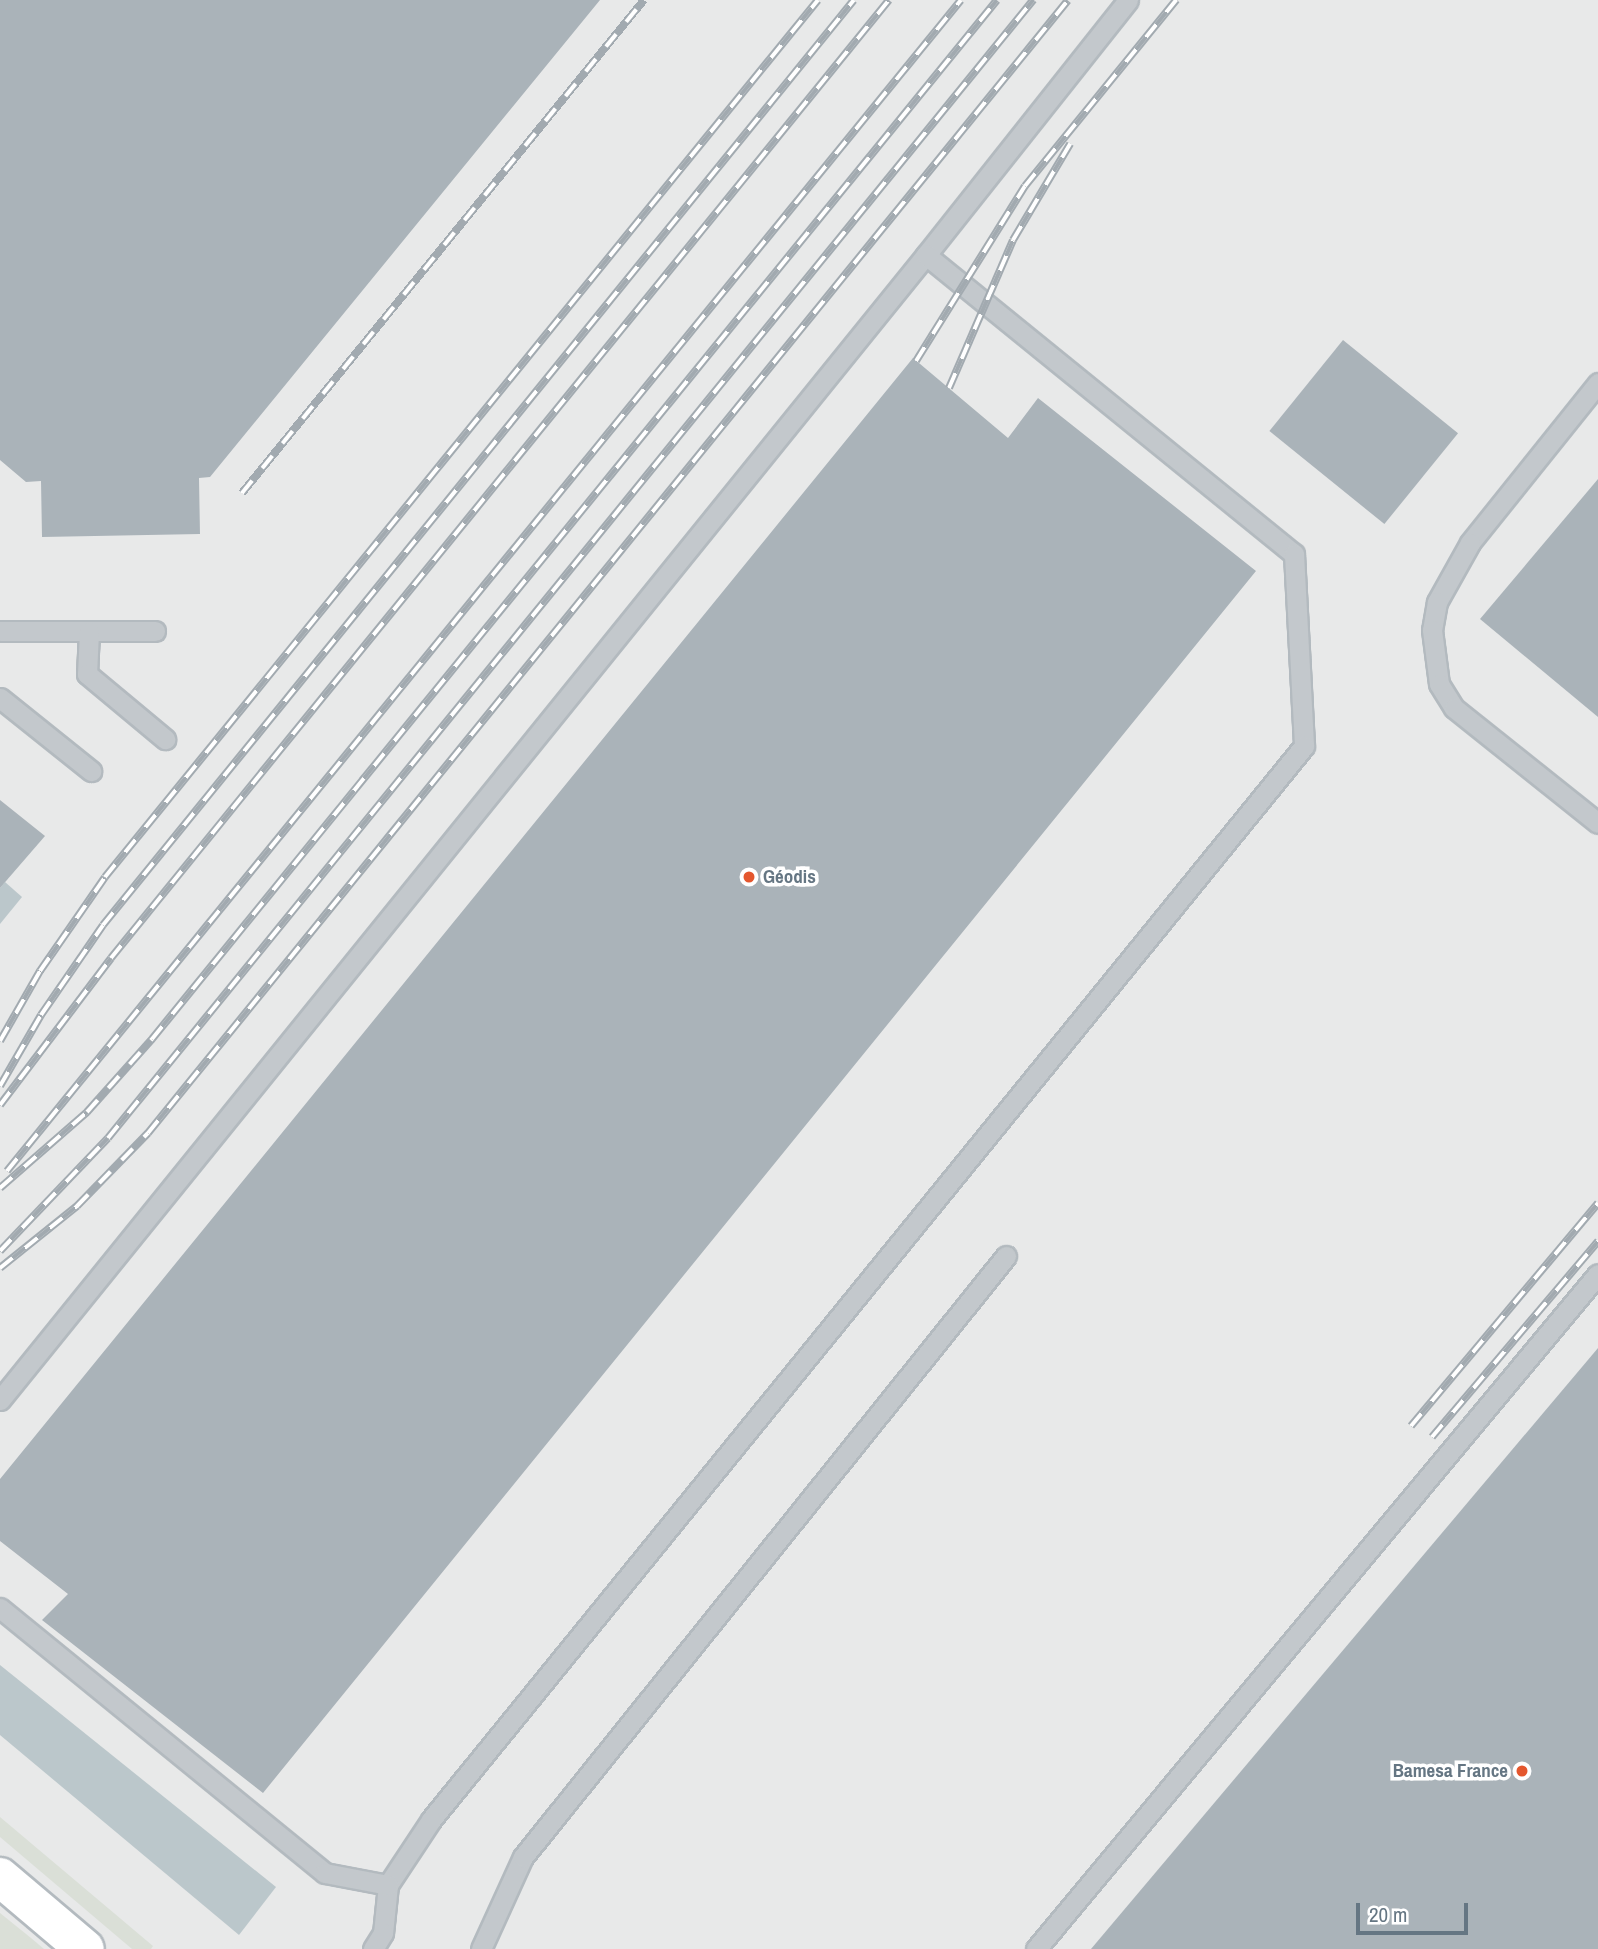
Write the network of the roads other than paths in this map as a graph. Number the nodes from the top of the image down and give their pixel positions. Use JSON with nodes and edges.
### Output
{"nodes":[{"id":1,"x":1128,"y":0,"type":"edge"},
{"id":2,"x":926,"y":255,"type":"junction"},
{"id":3,"x":1598,"y":383,"type":"edge"},
{"id":4,"x":0,"y":631,"type":"edge"},
{"id":5,"x":155,"y":631,"type":"dead end"},
{"id":6,"x":89,"y":632,"type":"junction"},
{"id":7,"x":0,"y":698,"type":"edge"},
{"id":8,"x":165,"y":738,"type":"dead end"},
{"id":9,"x":91,"y":771,"type":"dead end"},
{"id":10,"x":1598,"y":823,"type":"edge"},
{"id":11,"x":1006,"y":1256,"type":"dead end"},
{"id":12,"x":1598,"y":1274,"type":"edge"},
{"id":13,"x":0,"y":1400,"type":"edge"},
{"id":14,"x":0,"y":1608,"type":"edge"},
{"id":15,"x":0,"y":1877,"type":"edge"},
{"id":16,"x":388,"y":1885,"type":"junction"},
{"id":17,"x":85,"y":1949,"type":"edge"},
{"id":18,"x":373,"y":1949,"type":"edge"},
{"id":19,"x":481,"y":1949,"type":"edge"},
{"id":20,"x":1036,"y":1949,"type":"edge"}],
"edges":[{"from":1,"to":2,"type":"lane"},
{"from":2,"to":13,"type":"lane"},
{"from":2,"to":16,"type":"lane"},
{"from":3,"to":10,"type":"lane"},
{"from":4,"to":6,"type":"lane"},
{"from":5,"to":6,"type":"lane"},
{"from":6,"to":8,"type":"lane"},
{"from":7,"to":9,"type":"lane"},
{"from":11,"to":19,"type":"lane"},
{"from":12,"to":20,"type":"lane"},
{"from":14,"to":16,"type":"lane"},
{"from":15,"to":17,"type":"main road"},
{"from":16,"to":18,"type":"lane"}]}
